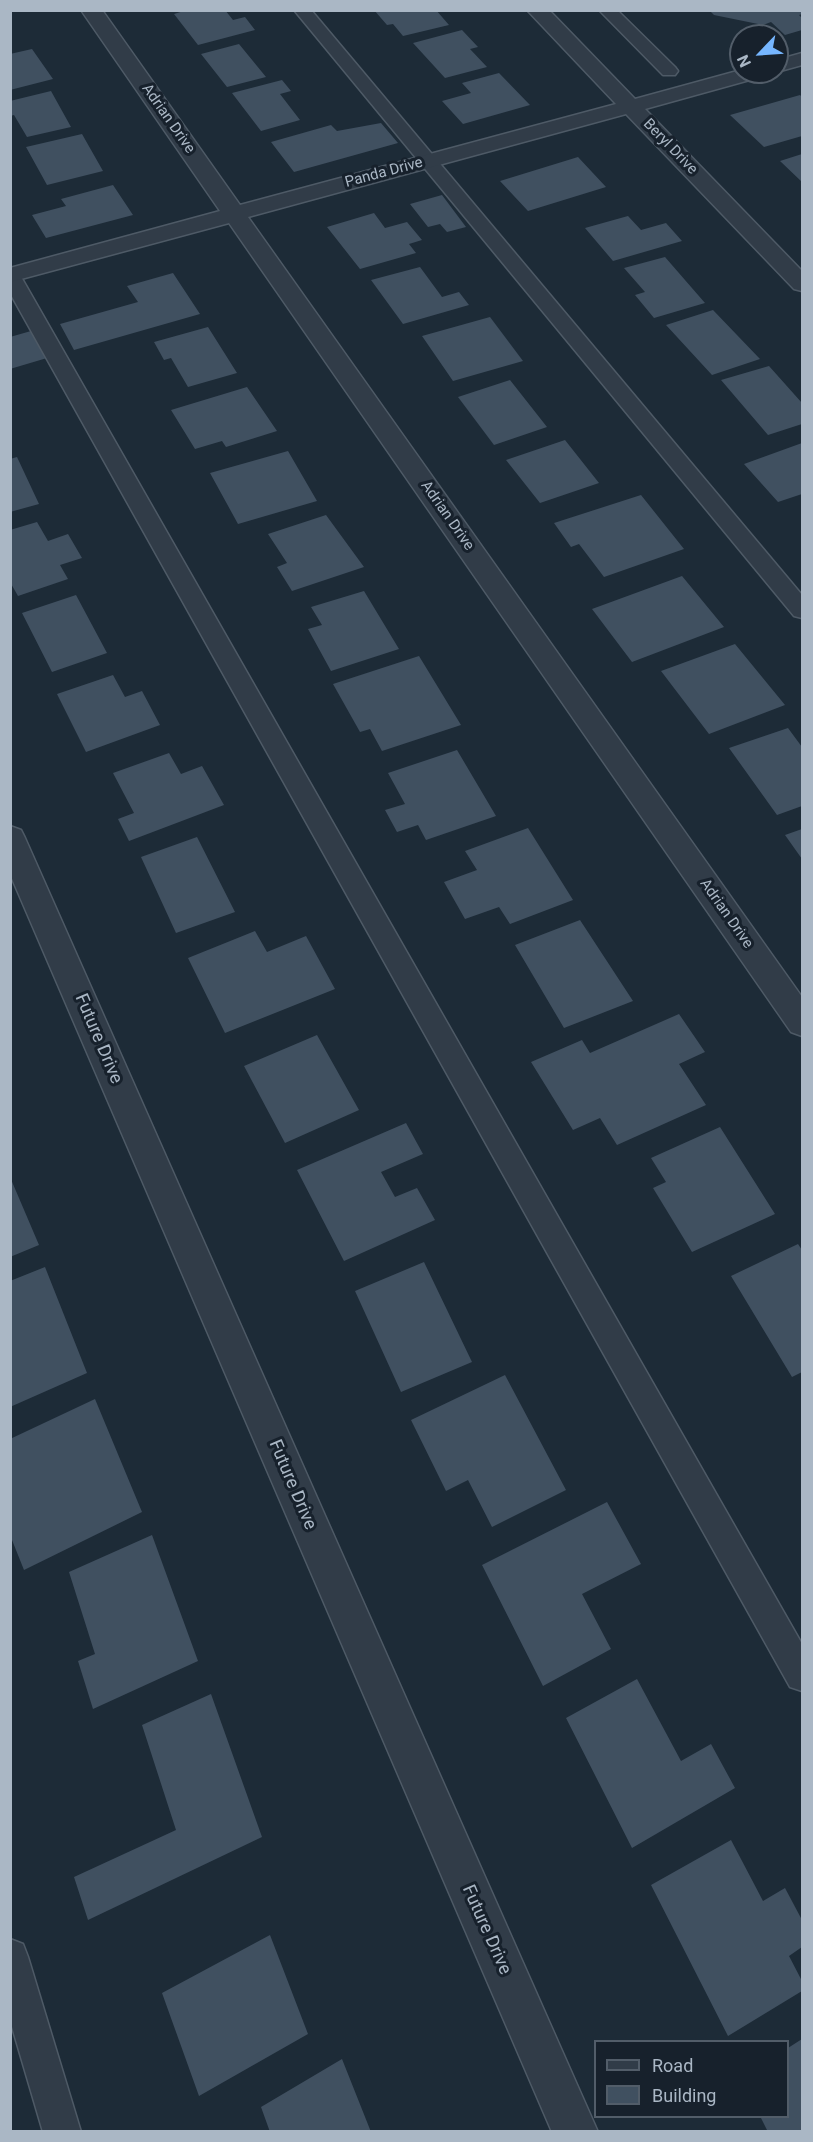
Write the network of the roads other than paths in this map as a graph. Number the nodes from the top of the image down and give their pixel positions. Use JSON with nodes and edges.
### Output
{"nodes":[{"id":1,"x":91,"y":10,"type":"edge"},
{"id":2,"x":302,"y":10,"type":"edge"},
{"id":3,"x":537,"y":10,"type":"edge"},
{"id":4,"x":607,"y":10,"type":"edge"},
{"id":5,"x":669,"y":71,"type":"dead end"},
{"id":6,"x":729,"y":80,"type":"edge"},
{"id":7,"x":630,"y":107,"type":"junction"},
{"id":8,"x":428,"y":162,"type":"junction"},
{"id":9,"x":235,"y":213,"type":"junction"},
{"id":10,"x":10,"y":275,"type":"edge"},
{"id":11,"x":802,"y":284,"type":"edge"},
{"id":12,"x":802,"y":610,"type":"edge"},
{"id":13,"x":10,"y":838,"type":"edge"},
{"id":14,"x":802,"y":1022,"type":"edge"},
{"id":15,"x":802,"y":1675,"type":"edge"},
{"id":16,"x":10,"y":1958,"type":"edge"},
{"id":17,"x":62,"y":2132,"type":"edge"},
{"id":18,"x":575,"y":2132,"type":"edge"}],
"edges":[{"from":1,"to":9,"type":"street","name":"Adrian Drive"},
{"from":2,"to":8,"type":"lane"},
{"from":3,"to":7,"type":"street","name":"Beryl Drive"},
{"from":4,"to":5,"type":"lane"},
{"from":6,"to":7,"type":"street","name":"Panda Drive"},
{"from":7,"to":8,"type":"street","name":"Panda Drive"},
{"from":7,"to":11,"type":"street","name":"Beryl Drive"},
{"from":8,"to":9,"type":"street","name":"Panda Drive"},
{"from":8,"to":12,"type":"lane"},
{"from":9,"to":10,"type":"street","name":"Panda Drive"},
{"from":9,"to":14,"type":"street","name":"Adrian Drive"},
{"from":10,"to":15,"type":"lane"},
{"from":13,"to":18,"type":"street","name":"Future Drive"},
{"from":16,"to":17,"type":"lane"}]}
